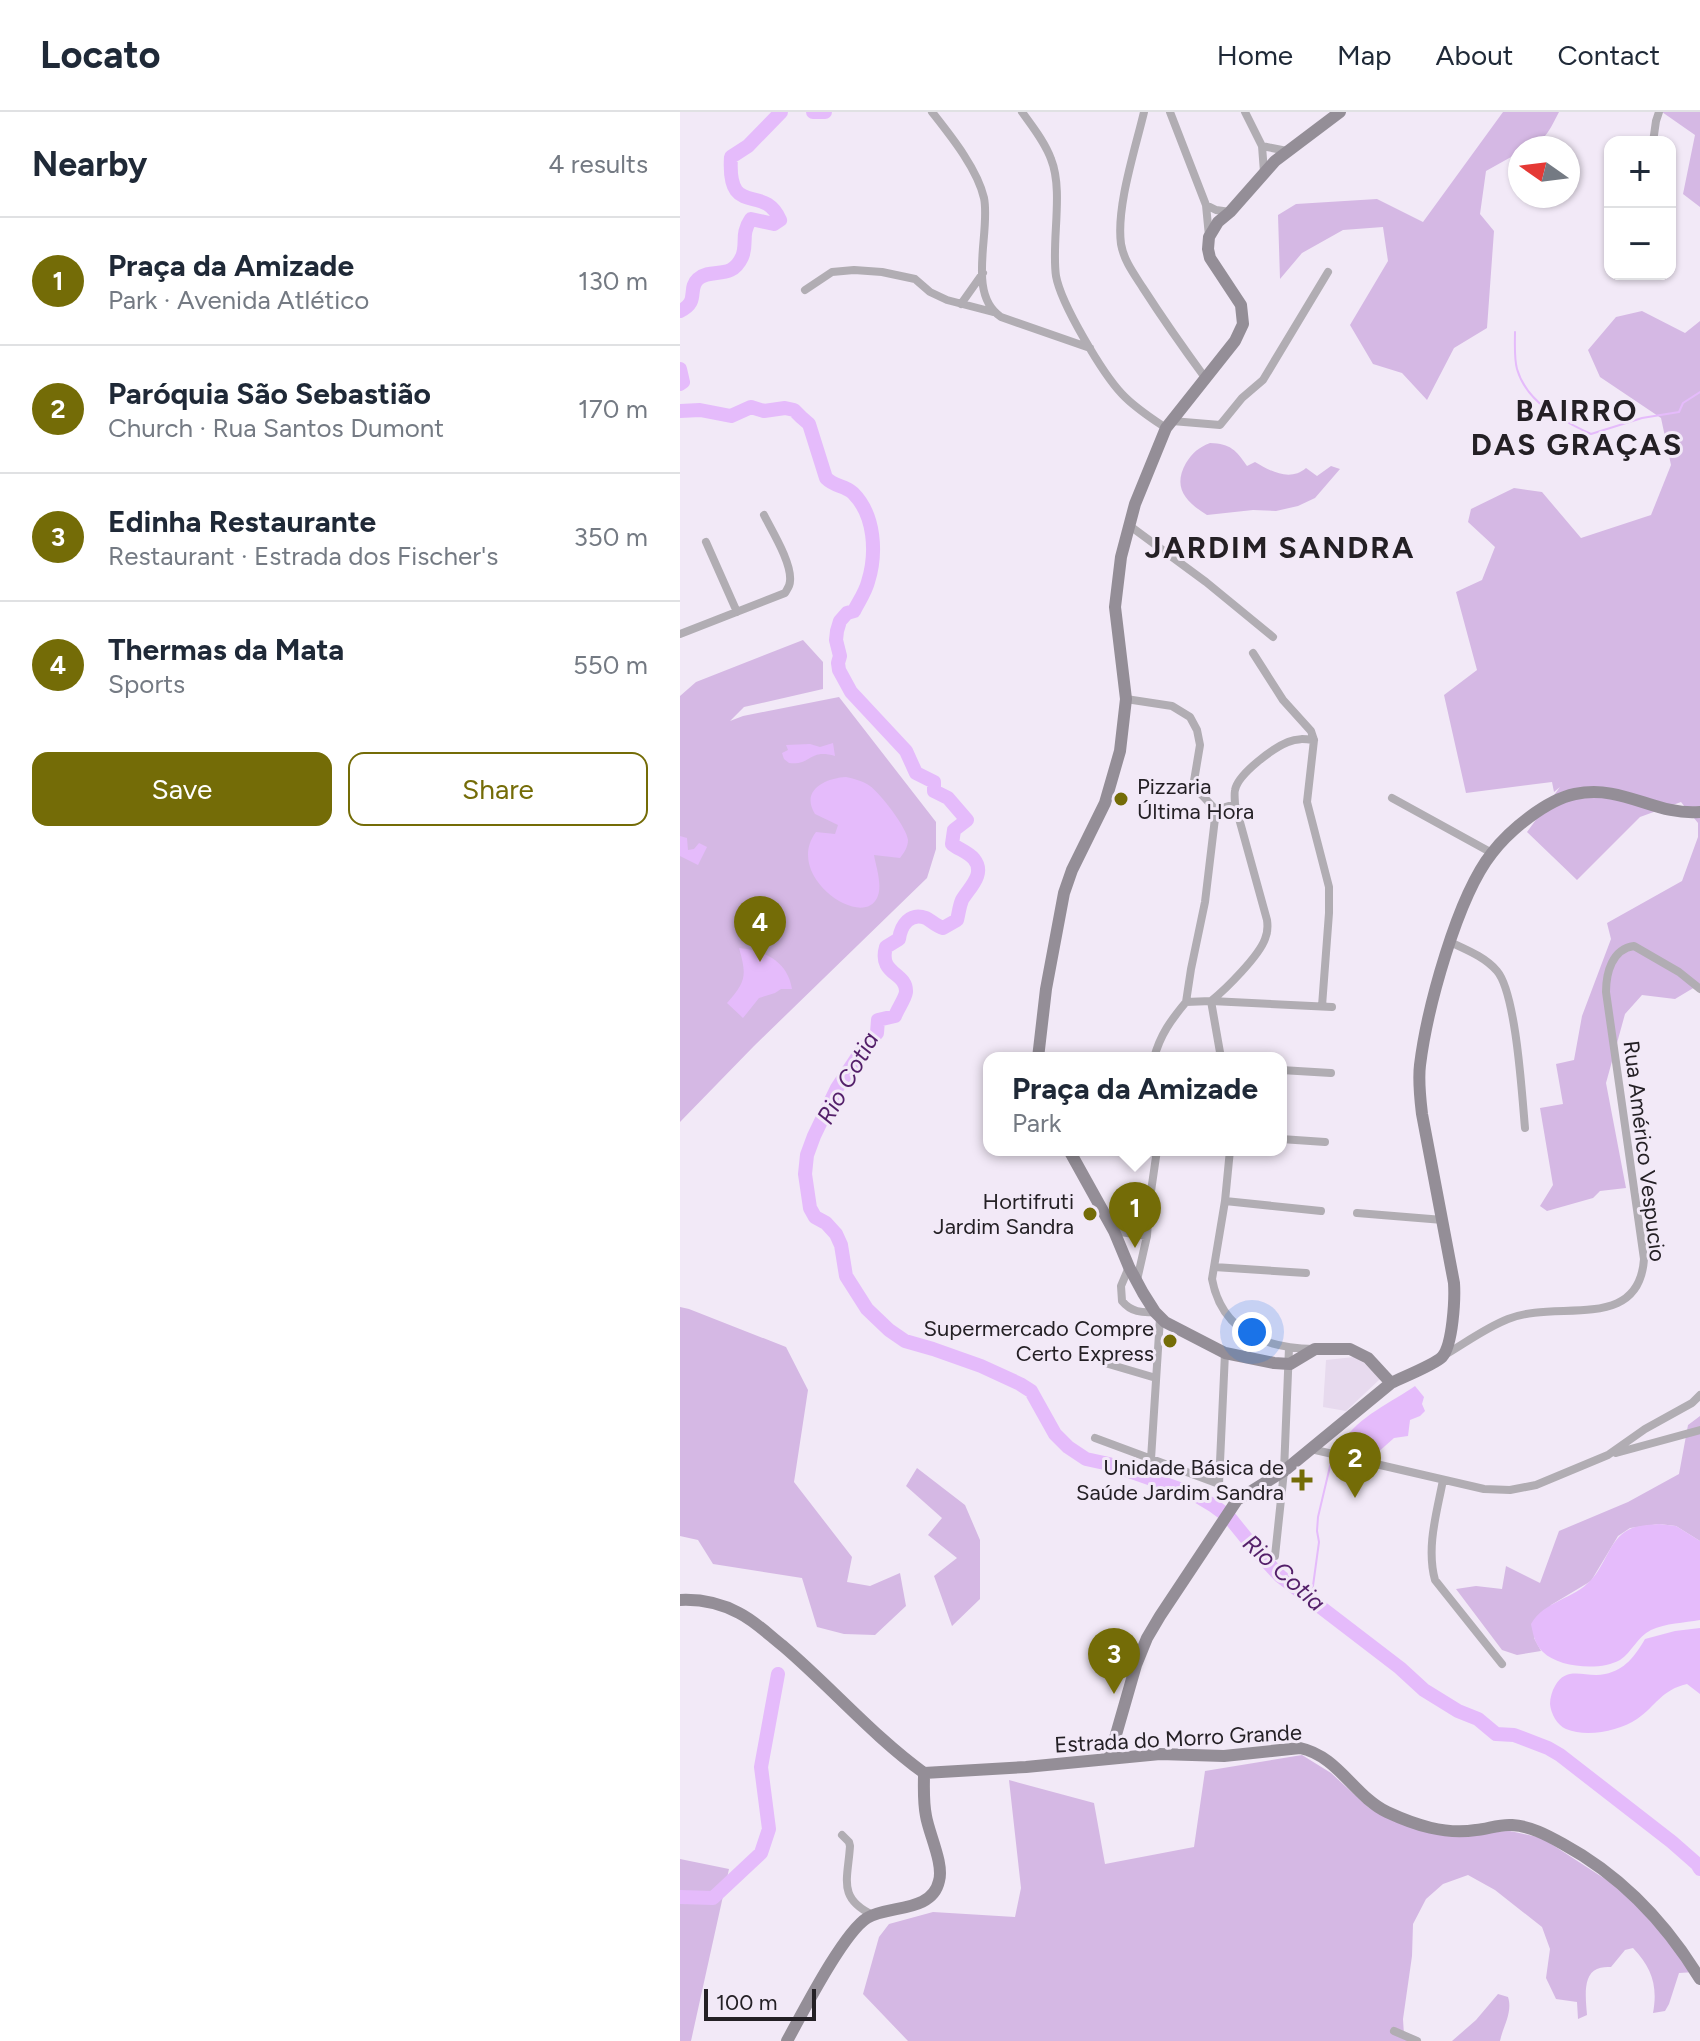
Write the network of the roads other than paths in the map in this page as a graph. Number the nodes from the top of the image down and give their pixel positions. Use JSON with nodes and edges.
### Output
{"nodes":[{"id":1,"x":932,"y":112,"type":"edge"},
{"id":2,"x":1022,"y":112,"type":"edge"},
{"id":3,"x":1144,"y":112,"type":"edge"},
{"id":4,"x":1170,"y":112,"type":"edge"},
{"id":5,"x":1245,"y":112,"type":"edge"},
{"id":6,"x":1340,"y":112,"type":"edge"},
{"id":7,"x":1659,"y":112,"type":"edge"},
{"id":8,"x":1654,"y":136,"type":"edge"},
{"id":9,"x":1262,"y":146,"type":"junction"},
{"id":10,"x":1287,"y":151,"type":"junction"},
{"id":11,"x":1264,"y":172,"type":"junction"},
{"id":12,"x":1206,"y":205,"type":"junction"},
{"id":13,"x":1230,"y":212,"type":"junction"},
{"id":14,"x":1209,"y":237,"type":"junction"},
{"id":15,"x":1328,"y":272,"type":"dead end"},
{"id":16,"x":983,"y":273,"type":"junction"},
{"id":17,"x":805,"y":290,"type":"dead end"},
{"id":18,"x":961,"y":304,"type":"junction"},
{"id":19,"x":993,"y":312,"type":"junction"},
{"id":20,"x":1091,"y":348,"type":"junction"},
{"id":21,"x":1206,"y":379,"type":"junction"},
{"id":22,"x":1169,"y":425,"type":"junction"},
{"id":23,"x":764,"y":515,"type":"dead end"},
{"id":24,"x":1130,"y":526,"type":"junction"},
{"id":25,"x":706,"y":542,"type":"dead end"},
{"id":26,"x":737,"y":612,"type":"junction"},
{"id":27,"x":680,"y":634,"type":"edge"},
{"id":28,"x":1273,"y":637,"type":"dead end"},
{"id":29,"x":1253,"y":653,"type":"dead end"},
{"id":30,"x":1126,"y":699,"type":"junction"},
{"id":31,"x":1314,"y":740,"type":"junction"},
{"id":32,"x":1392,"y":798,"type":"dead end"},
{"id":33,"x":1235,"y":804,"type":"junction"},
{"id":34,"x":1216,"y":810,"type":"junction"},
{"id":35,"x":1700,"y":812,"type":"edge"},
{"id":36,"x":1492,"y":853,"type":"junction"},
{"id":37,"x":1450,"y":942,"type":"junction"},
{"id":38,"x":1700,"y":989,"type":"edge"},
{"id":39,"x":1211,"y":1001,"type":"junction"},
{"id":40,"x":1186,"y":1002,"type":"junction"},
{"id":41,"x":1322,"y":1006,"type":"junction"},
{"id":42,"x":1332,"y":1007,"type":"dead end"},
{"id":43,"x":1039,"y":1052,"type":"edge"},
{"id":44,"x":1156,"y":1052,"type":"edge"},
{"id":45,"x":1220,"y":1052,"type":"edge"},
{"id":46,"x":1287,"y":1070,"type":"edge"},
{"id":47,"x":1331,"y":1073,"type":"dead end"},
{"id":48,"x":1525,"y":1128,"type":"dead end"},
{"id":49,"x":1287,"y":1139,"type":"edge"},
{"id":50,"x":1325,"y":1142,"type":"dead end"},
{"id":51,"x":1072,"y":1156,"type":"edge"},
{"id":52,"x":1156,"y":1156,"type":"edge"},
{"id":53,"x":1229,"y":1156,"type":"edge"},
{"id":54,"x":1225,"y":1201,"type":"junction"},
{"id":55,"x":1321,"y":1211,"type":"dead end"},
{"id":56,"x":1357,"y":1213,"type":"dead end"},
{"id":57,"x":1443,"y":1220,"type":"junction"},
{"id":58,"x":1114,"y":1231,"type":"junction"},
{"id":59,"x":1147,"y":1236,"type":"junction"},
{"id":60,"x":1129,"y":1267,"type":"junction"},
{"id":61,"x":1214,"y":1267,"type":"junction"},
{"id":62,"x":1306,"y":1273,"type":"dead end"},
{"id":63,"x":1137,"y":1280,"type":"junction"},
{"id":64,"x":1158,"y":1315,"type":"junction"},
{"id":65,"x":1289,"y":1348,"type":"junction"},
{"id":66,"x":1315,"y":1349,"type":"junction"},
{"id":67,"x":1225,"y":1353,"type":"junction"},
{"id":68,"x":1442,"y":1356,"type":"junction"},
{"id":69,"x":1105,"y":1363,"type":"dead end"},
{"id":70,"x":1290,"y":1364,"type":"junction"},
{"id":71,"x":1156,"y":1378,"type":"junction"},
{"id":72,"x":1391,"y":1383,"type":"junction"},
{"id":73,"x":1700,"y":1395,"type":"edge"},
{"id":74,"x":1700,"y":1430,"type":"edge"},
{"id":75,"x":1095,"y":1438,"type":"dead end"},
{"id":76,"x":1311,"y":1449,"type":"junction"},
{"id":77,"x":1608,"y":1455,"type":"junction"},
{"id":78,"x":1151,"y":1459,"type":"junction"},
{"id":79,"x":1284,"y":1471,"type":"junction"},
{"id":80,"x":1443,"y":1480,"type":"junction"},
{"id":81,"x":1219,"y":1484,"type":"junction"},
{"id":82,"x":1233,"y":1504,"type":"junction"},
{"id":83,"x":1275,"y":1556,"type":"dead end"},
{"id":84,"x":680,"y":1600,"type":"edge"},
{"id":85,"x":1502,"y":1664,"type":"dead end"},
{"id":86,"x":1109,"y":1759,"type":"junction"},
{"id":87,"x":924,"y":1773,"type":"junction"},
{"id":88,"x":842,"y":1835,"type":"dead end"},
{"id":89,"x":873,"y":1915,"type":"junction"},
{"id":90,"x":1700,"y":1979,"type":"edge"},
{"id":91,"x":1394,"y":2031,"type":"dead end"},
{"id":92,"x":787,"y":2041,"type":"edge"},
{"id":93,"x":1417,"y":2041,"type":"edge"}],
"edges":[{"from":1,"to":16,"type":"street"},
{"from":2,"to":20,"type":"street"},
{"from":3,"to":21,"type":"street"},
{"from":4,"to":12,"type":"street"},
{"from":5,"to":9,"type":"street"},
{"from":6,"to":10,"type":"street"},
{"from":7,"to":8,"type":"street"},
{"from":9,"to":10,"type":"street"},
{"from":9,"to":11,"type":"street"},
{"from":10,"to":11,"type":"street"},
{"from":11,"to":13,"type":"street"},
{"from":12,"to":13,"type":"street"},
{"from":12,"to":14,"type":"street"},
{"from":13,"to":14,"type":"street"},
{"from":14,"to":21,"type":"street"},
{"from":15,"to":22,"type":"street"},
{"from":16,"to":18,"type":"street"},
{"from":16,"to":19,"type":"street"},
{"from":17,"to":18,"type":"street"},
{"from":18,"to":19,"type":"street"},
{"from":19,"to":20,"type":"street"},
{"from":20,"to":22,"type":"street"},
{"from":21,"to":22,"type":"street"},
{"from":22,"to":24,"type":"street"},
{"from":23,"to":26,"type":"street"},
{"from":24,"to":28,"type":"street"},
{"from":24,"to":30,"type":"street"},
{"from":25,"to":26,"type":"street"},
{"from":26,"to":27,"type":"street"},
{"from":29,"to":31,"type":"street"},
{"from":30,"to":34,"type":"street"},
{"from":30,"to":43,"type":"street"},
{"from":31,"to":33,"type":"street"},
{"from":31,"to":41,"type":"street"},
{"from":32,"to":36,"type":"street"},
{"from":33,"to":34,"type":"street"},
{"from":33,"to":39,"type":"street"},
{"from":34,"to":40,"type":"street"},
{"from":35,"to":36,"type":"street"},
{"from":36,"to":37,"type":"street"},
{"from":37,"to":48,"type":"street"},
{"from":37,"to":57,"type":"street"},
{"from":38,"to":68,"type":"street","name":"Rua Américo Vespucio"},
{"from":39,"to":40,"type":"street"},
{"from":39,"to":41,"type":"street"},
{"from":39,"to":45,"type":"street"},
{"from":40,"to":44,"type":"street"},
{"from":41,"to":42,"type":"street"},
{"from":46,"to":47,"type":"street"},
{"from":49,"to":50,"type":"street"},
{"from":51,"to":58,"type":"street"},
{"from":52,"to":59,"type":"street"},
{"from":53,"to":54,"type":"street"},
{"from":54,"to":55,"type":"street"},
{"from":54,"to":61,"type":"street"},
{"from":56,"to":57,"type":"street"},
{"from":57,"to":68,"type":"street"},
{"from":58,"to":59,"type":"street"},
{"from":58,"to":60,"type":"street"},
{"from":59,"to":63,"type":"street"},
{"from":60,"to":63,"type":"street"},
{"from":60,"to":64,"type":"street"},
{"from":61,"to":62,"type":"street"},
{"from":61,"to":65,"type":"street"},
{"from":63,"to":64,"type":"street"},
{"from":64,"to":67,"type":"street"},
{"from":64,"to":71,"type":"street"},
{"from":65,"to":66,"type":"street"},
{"from":65,"to":70,"type":"street"},
{"from":66,"to":70,"type":"street"},
{"from":66,"to":72,"type":"street"},
{"from":67,"to":70,"type":"street"},
{"from":67,"to":81,"type":"street"},
{"from":68,"to":72,"type":"street"},
{"from":69,"to":71,"type":"street"},
{"from":70,"to":79,"type":"street"},
{"from":71,"to":78,"type":"street"},
{"from":72,"to":76,"type":"street"},
{"from":73,"to":77,"type":"street"},
{"from":74,"to":77,"type":"street"},
{"from":75,"to":78,"type":"street"},
{"from":76,"to":79,"type":"street"},
{"from":76,"to":80,"type":"street"},
{"from":77,"to":80,"type":"street"},
{"from":78,"to":81,"type":"street"},
{"from":79,"to":82,"type":"street"},
{"from":79,"to":83,"type":"street"},
{"from":80,"to":85,"type":"street"},
{"from":81,"to":82,"type":"street"},
{"from":82,"to":86,"type":"street"},
{"from":84,"to":87,"type":"street"},
{"from":86,"to":87,"type":"street","name":"Estrada do Morro Grande"},
{"from":86,"to":90,"type":"street","name":"Estrada do Morro Grande"},
{"from":87,"to":89,"type":"street"},
{"from":88,"to":89,"type":"street"},
{"from":89,"to":92,"type":"street"},
{"from":91,"to":93,"type":"street"}]}
